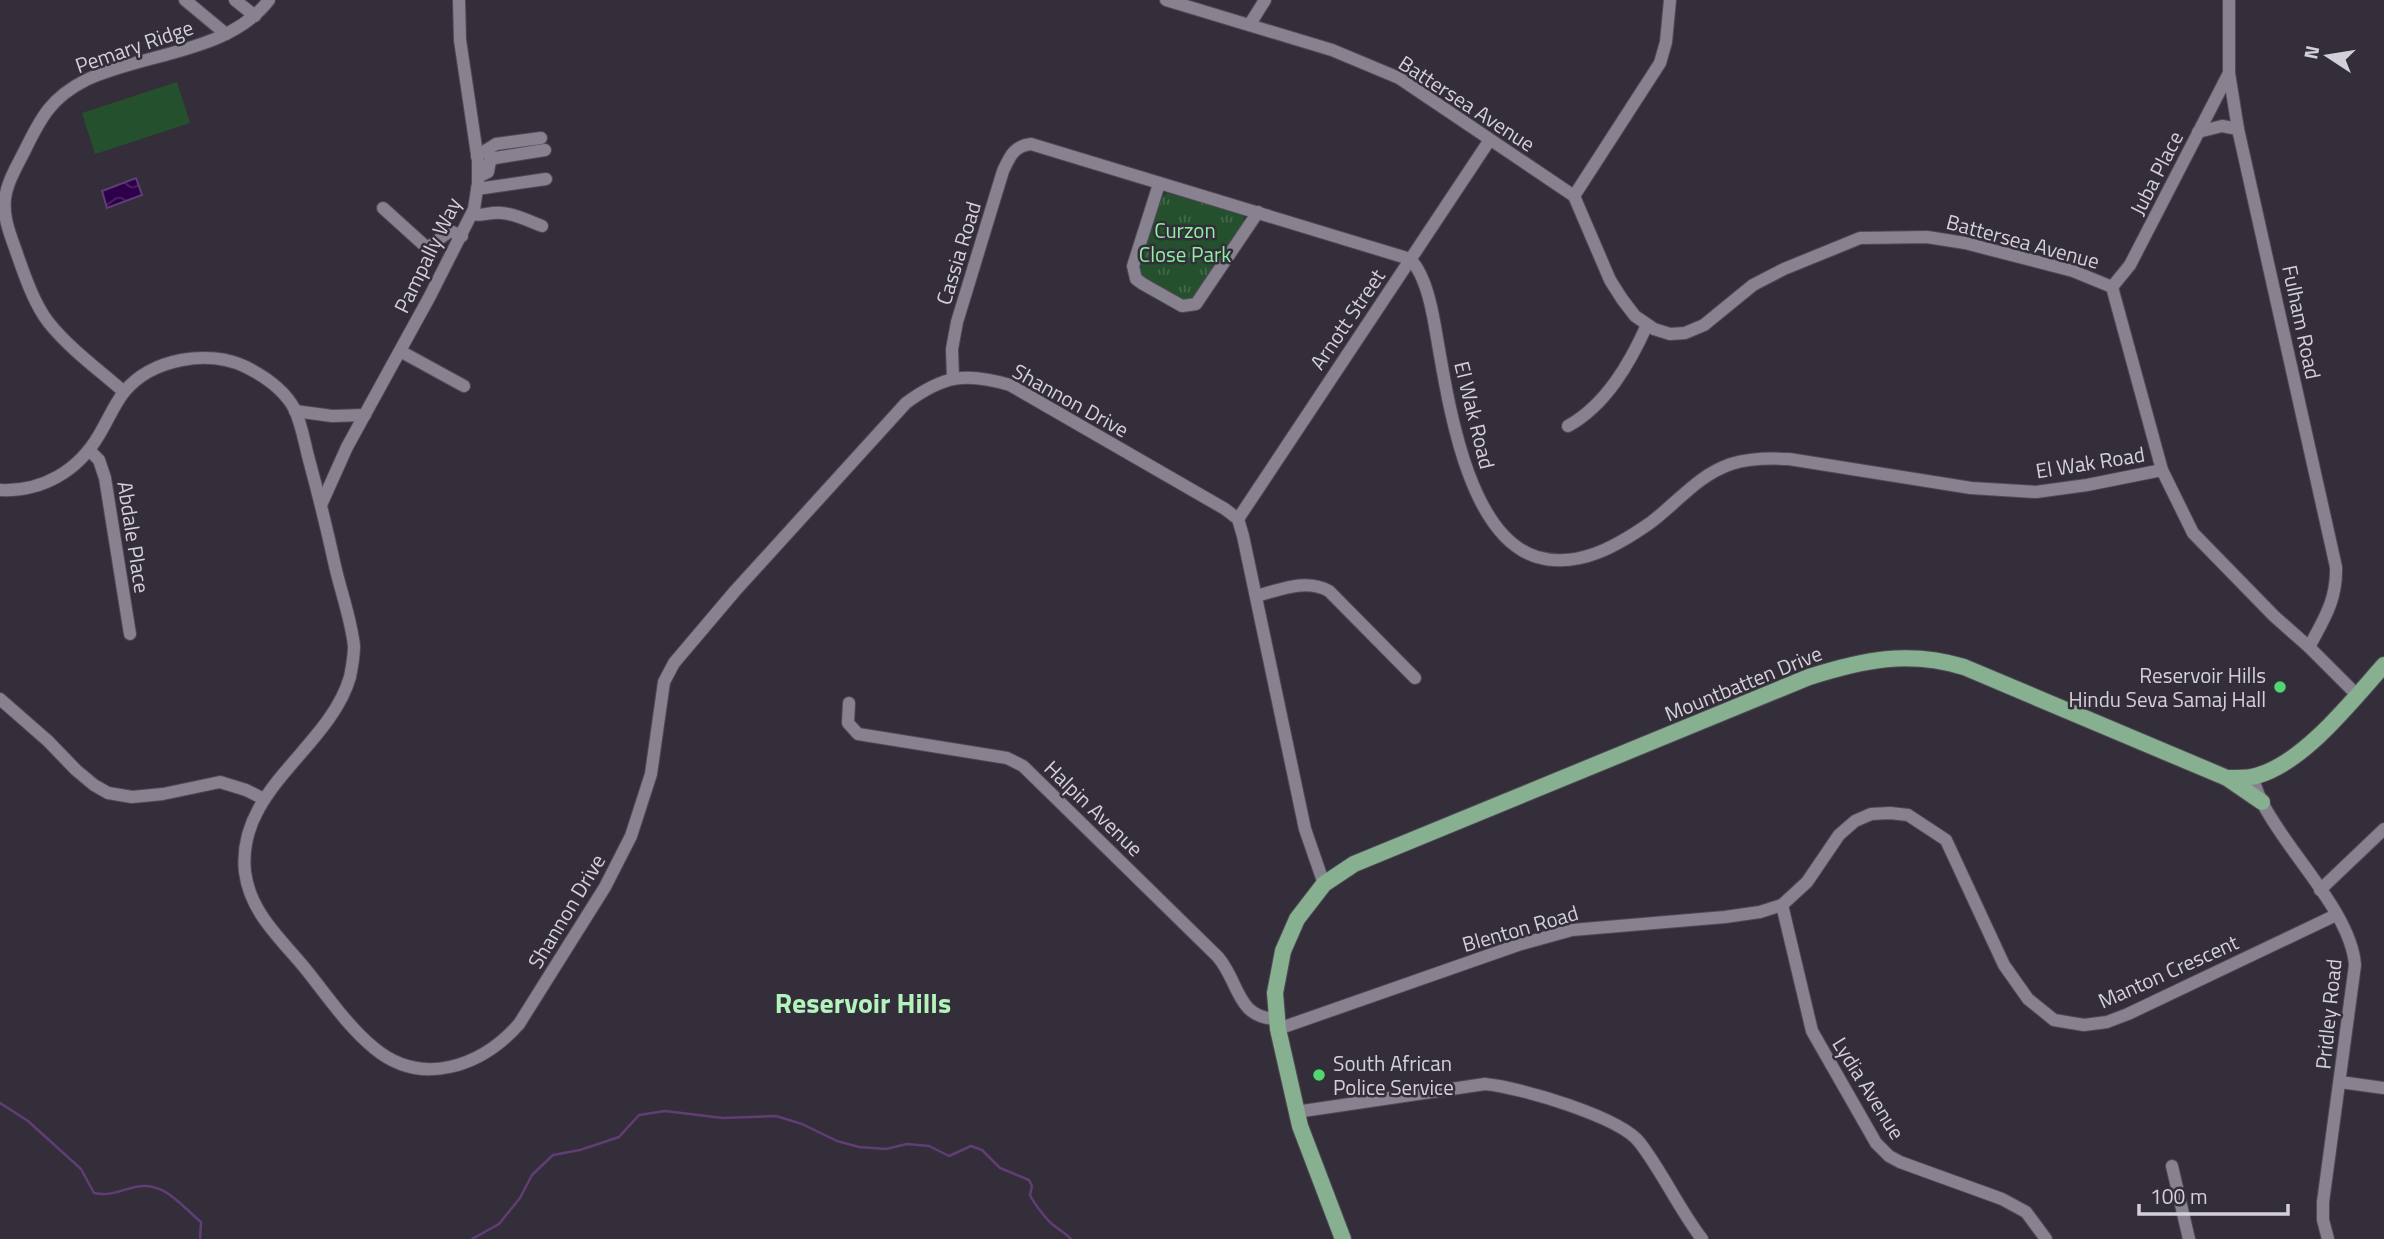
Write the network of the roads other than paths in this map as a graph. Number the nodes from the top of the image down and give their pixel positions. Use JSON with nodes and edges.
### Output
{"nodes":[{"id":1,"x":185,"y":0,"type":"edge"},
{"id":2,"x":235,"y":0,"type":"edge"},
{"id":3,"x":269,"y":0,"type":"edge"},
{"id":4,"x":459,"y":0,"type":"edge"},
{"id":5,"x":1166,"y":0,"type":"edge"},
{"id":6,"x":1265,"y":0,"type":"edge"},
{"id":7,"x":1670,"y":0,"type":"edge"},
{"id":8,"x":2229,"y":0,"type":"edge"},
{"id":9,"x":255,"y":16,"type":"junction"},
{"id":10,"x":1250,"y":24,"type":"junction"},
{"id":11,"x":226,"y":34,"type":"junction"},
{"id":12,"x":2229,"y":73,"type":"junction"},
{"id":13,"x":2238,"y":129,"type":"junction"},
{"id":14,"x":2198,"y":132,"type":"junction"},
{"id":15,"x":1489,"y":141,"type":"junction"},
{"id":16,"x":477,"y":156,"type":"junction"},
{"id":17,"x":545,"y":179,"type":"dead end"},
{"id":18,"x":478,"y":183,"type":"junction"},
{"id":19,"x":1158,"y":184,"type":"junction"},
{"id":20,"x":1574,"y":196,"type":"junction"},
{"id":21,"x":383,"y":208,"type":"dead end"},
{"id":22,"x":1258,"y":212,"type":"junction"},
{"id":23,"x":472,"y":214,"type":"junction"},
{"id":24,"x":542,"y":226,"type":"dead end"},
{"id":25,"x":462,"y":236,"type":"junction"},
{"id":26,"x":1410,"y":259,"type":"junction"},
{"id":27,"x":2112,"y":287,"type":"junction"},
{"id":28,"x":1647,"y":325,"type":"junction"},
{"id":29,"x":400,"y":351,"type":"junction"},
{"id":30,"x":953,"y":379,"type":"junction"},
{"id":31,"x":464,"y":386,"type":"dead end"},
{"id":32,"x":124,"y":392,"type":"junction"},
{"id":33,"x":295,"y":411,"type":"junction"},
{"id":34,"x":365,"y":415,"type":"junction"},
{"id":35,"x":1568,"y":426,"type":"dead end"},
{"id":36,"x":89,"y":450,"type":"junction"},
{"id":37,"x":2162,"y":470,"type":"junction"},
{"id":38,"x":0,"y":489,"type":"edge"},
{"id":39,"x":321,"y":505,"type":"junction"},
{"id":40,"x":1238,"y":519,"type":"junction"},
{"id":41,"x":1256,"y":596,"type":"junction"},
{"id":42,"x":130,"y":634,"type":"dead end"},
{"id":43,"x":2309,"y":647,"type":"junction"},
{"id":44,"x":2384,"y":665,"type":"edge"},
{"id":45,"x":1415,"y":678,"type":"dead end"},
{"id":46,"x":2357,"y":695,"type":"junction"},
{"id":47,"x":0,"y":699,"type":"edge"},
{"id":48,"x":849,"y":703,"type":"dead end"},
{"id":49,"x":2252,"y":777,"type":"junction"},
{"id":50,"x":2227,"y":778,"type":"junction"},
{"id":51,"x":264,"y":799,"type":"junction"},
{"id":52,"x":2262,"y":802,"type":"junction"},
{"id":53,"x":2384,"y":829,"type":"edge"},
{"id":54,"x":1324,"y":884,"type":"junction"},
{"id":55,"x":2320,"y":890,"type":"junction"},
{"id":56,"x":1782,"y":905,"type":"junction"},
{"id":57,"x":2336,"y":915,"type":"junction"},
{"id":58,"x":1278,"y":1024,"type":"junction"},
{"id":59,"x":2340,"y":1082,"type":"junction"},
{"id":60,"x":2384,"y":1088,"type":"edge"},
{"id":61,"x":1296,"y":1112,"type":"junction"},
{"id":62,"x":2172,"y":1166,"type":"dead end"},
{"id":63,"x":1343,"y":1239,"type":"edge"},
{"id":64,"x":1702,"y":1239,"type":"edge"},
{"id":65,"x":2046,"y":1239,"type":"edge"},
{"id":66,"x":2189,"y":1239,"type":"edge"},
{"id":67,"x":2328,"y":1239,"type":"edge"}],
"edges":[{"from":1,"to":11,"type":"street"},
{"from":2,"to":9,"type":"street"},
{"from":3,"to":9,"type":"street","name":"Pemary Ridge"},
{"from":4,"to":16,"type":"street","name":"Pampally Way"},
{"from":5,"to":10,"type":"street","name":"Battersea Avenue"},
{"from":6,"to":10,"type":"street"},
{"from":7,"to":20,"type":"street"},
{"from":8,"to":12,"type":"street","name":"Fulham Road"},
{"from":9,"to":11,"type":"street","name":"Pemary Ridge"},
{"from":10,"to":15,"type":"street","name":"Battersea Avenue"},
{"from":11,"to":32,"type":"street","name":"Pemary Ridge"},
{"from":12,"to":13,"type":"street","name":"Fulham Road"},
{"from":12,"to":14,"type":"street","name":"Juba Place"},
{"from":13,"to":14,"type":"street"},
{"from":13,"to":43,"type":"street","name":"Fulham Road"},
{"from":14,"to":27,"type":"street","name":"Juba Place"},
{"from":15,"to":20,"type":"street","name":"Battersea Avenue"},
{"from":15,"to":26,"type":"street","name":"Arnott Street"},
{"from":16,"to":18,"type":"street","name":"Pampally Way"},
{"from":16,"to":18,"type":"street"},
{"from":17,"to":18,"type":"street"},
{"from":18,"to":23,"type":"street","name":"Pampally Way"},
{"from":19,"to":22,"type":"street"},
{"from":19,"to":22,"type":"street"},
{"from":19,"to":30,"type":"street","name":"Cassia Road"},
{"from":20,"to":28,"type":"street"},
{"from":21,"to":25,"type":"street"},
{"from":22,"to":26,"type":"street"},
{"from":23,"to":24,"type":"street"},
{"from":23,"to":25,"type":"street","name":"Pampally Way"},
{"from":25,"to":29,"type":"street","name":"Pampally Way"},
{"from":26,"to":37,"type":"street","name":"El Wak Road"},
{"from":26,"to":40,"type":"street","name":"Arnott Street"},
{"from":27,"to":28,"type":"street","name":"Battersea Avenue"},
{"from":27,"to":37,"type":"street","name":"Battersea Avenue"},
{"from":28,"to":35,"type":"street"},
{"from":29,"to":31,"type":"street"},
{"from":29,"to":34,"type":"street","name":"Pampally Way"},
{"from":30,"to":40,"type":"street","name":"Shannon Drive"},
{"from":30,"to":51,"type":"street","name":"Shannon Drive"},
{"from":32,"to":33,"type":"street","name":"Shannon Drive"},
{"from":32,"to":36,"type":"street","name":"Shannon Drive"},
{"from":33,"to":34,"type":"street"},
{"from":33,"to":39,"type":"street","name":"Shannon Drive"},
{"from":34,"to":39,"type":"street","name":"Pampally Way"},
{"from":36,"to":38,"type":"street","name":"Shannon Drive"},
{"from":36,"to":42,"type":"street","name":"Abdale Place"},
{"from":37,"to":43,"type":"street","name":"Battersea Avenue"},
{"from":39,"to":51,"type":"street","name":"Shannon Drive"},
{"from":40,"to":41,"type":"street"},
{"from":41,"to":45,"type":"street"},
{"from":41,"to":54,"type":"street"},
{"from":43,"to":46,"type":"street","name":"Battersea Avenue"},
{"from":44,"to":46,"type":"main road","name":"Mountbatten Drive"},
{"from":46,"to":49,"type":"main road","name":"Mountbatten Drive"},
{"from":47,"to":51,"type":"street"},
{"from":48,"to":58,"type":"street","name":"Halpin Avenue"},
{"from":49,"to":50,"type":"main road","name":"Mountbatten Drive"},
{"from":49,"to":52,"type":"street","name":"Pridley Road"},
{"from":50,"to":52,"type":"main road"},
{"from":50,"to":54,"type":"main road","name":"Mountbatten Drive"},
{"from":52,"to":55,"type":"street","name":"Pridley Road"},
{"from":53,"to":55,"type":"street"},
{"from":54,"to":58,"type":"main road","name":"Mountbatten Drive"},
{"from":55,"to":57,"type":"street","name":"Pridley Road"},
{"from":56,"to":57,"type":"street","name":"Manton Crescent"},
{"from":56,"to":58,"type":"street","name":"Blenton Road"},
{"from":56,"to":65,"type":"street","name":"Lydia Avenue"},
{"from":57,"to":59,"type":"street","name":"Pridley Road"},
{"from":58,"to":61,"type":"main road","name":"Mountbatten Drive"},
{"from":59,"to":60,"type":"street"},
{"from":59,"to":67,"type":"street","name":"Pridley Road"},
{"from":61,"to":63,"type":"main road","name":"Mountbatten Drive"},
{"from":61,"to":64,"type":"street"},
{"from":62,"to":66,"type":"street"}]}
